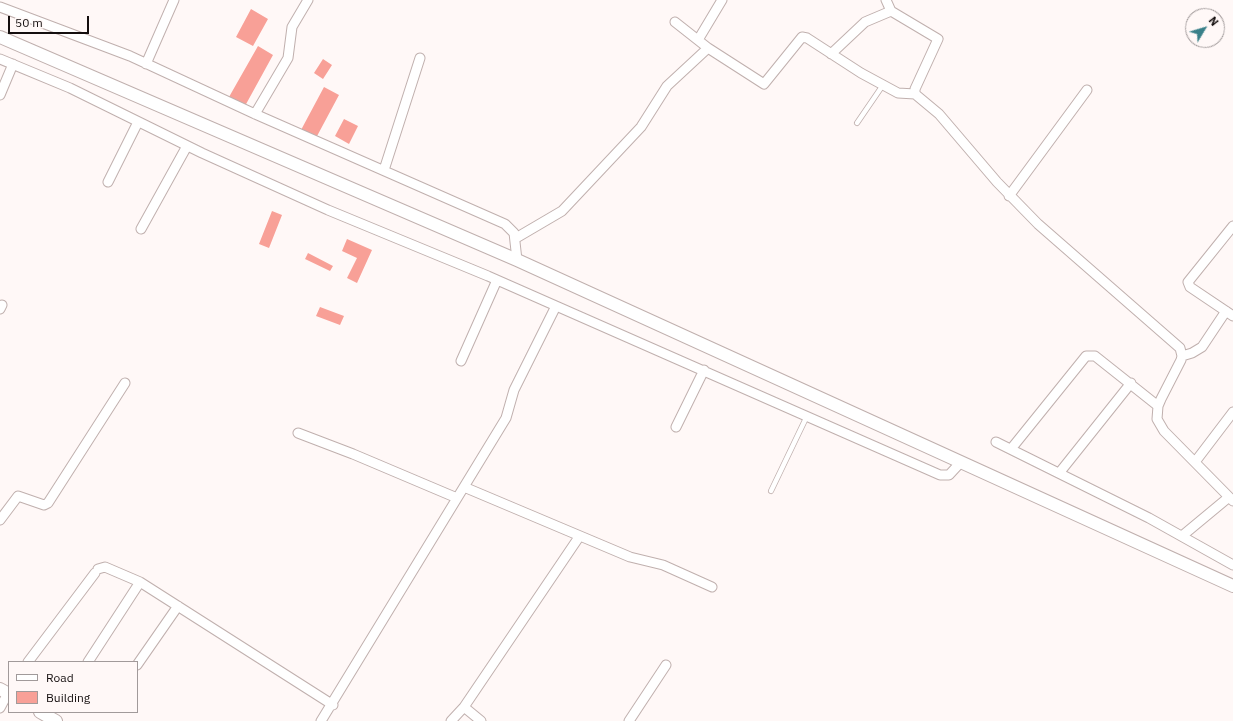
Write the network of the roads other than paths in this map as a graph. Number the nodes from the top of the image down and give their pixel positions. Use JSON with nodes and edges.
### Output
{"nodes":[{"id":1,"x":174,"y":0,"type":"edge"},
{"id":2,"x":308,"y":0,"type":"edge"},
{"id":3,"x":722,"y":0,"type":"edge"},
{"id":4,"x":886,"y":0,"type":"edge"},
{"id":5,"x":0,"y":7,"type":"edge"},
{"id":6,"x":891,"y":11,"type":"junction"},
{"id":7,"x":675,"y":22,"type":"dead end"},
{"id":8,"x":0,"y":37,"type":"edge"},
{"id":9,"x":698,"y":40,"type":"junction"},
{"id":10,"x":708,"y":48,"type":"junction"},
{"id":11,"x":831,"y":54,"type":"junction"},
{"id":12,"x":0,"y":58,"type":"edge"},
{"id":13,"x":420,"y":58,"type":"dead end"},
{"id":14,"x":13,"y":64,"type":"junction"},
{"id":15,"x":146,"y":64,"type":"junction"},
{"id":16,"x":883,"y":85,"type":"junction"},
{"id":17,"x":1087,"y":90,"type":"dead end"},
{"id":18,"x":915,"y":94,"type":"junction"},
{"id":19,"x":0,"y":95,"type":"edge"},
{"id":20,"x":255,"y":114,"type":"junction"},
{"id":21,"x":138,"y":122,"type":"junction"},
{"id":22,"x":857,"y":122,"type":"dead end"},
{"id":23,"x":187,"y":146,"type":"junction"},
{"id":24,"x":384,"y":170,"type":"junction"},
{"id":25,"x":108,"y":182,"type":"dead end"},
{"id":26,"x":1010,"y":196,"type":"junction"},
{"id":27,"x":1233,"y":226,"type":"edge"},
{"id":28,"x":141,"y":229,"type":"dead end"},
{"id":29,"x":516,"y":238,"type":"junction"},
{"id":30,"x":517,"y":260,"type":"junction"},
{"id":31,"x":497,"y":280,"type":"junction"},
{"id":32,"x":556,"y":306,"type":"junction"},
{"id":33,"x":1230,"y":314,"type":"edge"},
{"id":34,"x":1182,"y":356,"type":"junction"},
{"id":35,"x":461,"y":361,"type":"dead end"},
{"id":36,"x":704,"y":370,"type":"junction"},
{"id":37,"x":125,"y":383,"type":"dead end"},
{"id":38,"x":1131,"y":383,"type":"junction"},
{"id":39,"x":1158,"y":406,"type":"junction"},
{"id":40,"x":1233,"y":412,"type":"edge"},
{"id":41,"x":807,"y":416,"type":"junction"},
{"id":42,"x":676,"y":427,"type":"dead end"},
{"id":43,"x":298,"y":433,"type":"dead end"},
{"id":44,"x":996,"y":442,"type":"dead end"},
{"id":45,"x":1011,"y":449,"type":"junction"},
{"id":46,"x":961,"y":462,"type":"junction"},
{"id":47,"x":1194,"y":462,"type":"junction"},
{"id":48,"x":1060,"y":472,"type":"junction"},
{"id":49,"x":464,"y":487,"type":"junction"},
{"id":50,"x":771,"y":491,"type":"dead end"},
{"id":51,"x":457,"y":498,"type":"junction"},
{"id":52,"x":1231,"y":499,"type":"edge"},
{"id":53,"x":0,"y":520,"type":"edge"},
{"id":54,"x":1182,"y":536,"type":"junction"},
{"id":55,"x":579,"y":537,"type":"junction"},
{"id":56,"x":1233,"y":565,"type":"edge"},
{"id":57,"x":140,"y":582,"type":"junction"},
{"id":58,"x":1233,"y":586,"type":"edge"},
{"id":59,"x":712,"y":587,"type":"dead end"},
{"id":60,"x":178,"y":606,"type":"junction"},
{"id":61,"x":29,"y":661,"type":"edge"},
{"id":62,"x":89,"y":661,"type":"edge"},
{"id":63,"x":138,"y":664,"type":"edge"},
{"id":64,"x":666,"y":666,"type":"dead end"},
{"id":65,"x":6,"y":692,"type":"edge"},
{"id":66,"x":332,"y":704,"type":"junction"},
{"id":67,"x":464,"y":707,"type":"junction"},
{"id":68,"x":0,"y":708,"type":"edge"},
{"id":69,"x":321,"y":721,"type":"edge"},
{"id":70,"x":451,"y":721,"type":"edge"},
{"id":71,"x":481,"y":721,"type":"edge"},
{"id":72,"x":629,"y":721,"type":"edge"}],
"edges":[{"from":1,"to":15,"type":"street"},
{"from":2,"to":20,"type":"street"},
{"from":3,"to":9,"type":"street"},
{"from":4,"to":6,"type":"street"},
{"from":5,"to":15,"type":"street"},
{"from":6,"to":11,"type":"street"},
{"from":6,"to":18,"type":"street"},
{"from":7,"to":9,"type":"street"},
{"from":8,"to":30,"type":"street"},
{"from":9,"to":10,"type":"street"},
{"from":10,"to":11,"type":"street"},
{"from":10,"to":29,"type":"street"},
{"from":11,"to":16,"type":"street"},
{"from":12,"to":14,"type":"street"},
{"from":13,"to":24,"type":"street"},
{"from":14,"to":19,"type":"street"},
{"from":14,"to":21,"type":"street"},
{"from":15,"to":20,"type":"street"},
{"from":16,"to":18,"type":"street"},
{"from":16,"to":22,"type":"lane"},
{"from":17,"to":26,"type":"street"},
{"from":18,"to":26,"type":"street"},
{"from":20,"to":24,"type":"street"},
{"from":21,"to":23,"type":"street"},
{"from":21,"to":25,"type":"street"},
{"from":23,"to":28,"type":"street"},
{"from":23,"to":31,"type":"street"},
{"from":24,"to":29,"type":"street"},
{"from":26,"to":34,"type":"street"},
{"from":27,"to":33,"type":"street"},
{"from":29,"to":30,"type":"street"},
{"from":30,"to":46,"type":"street"},
{"from":31,"to":32,"type":"street"},
{"from":31,"to":35,"type":"street"},
{"from":32,"to":36,"type":"street"},
{"from":32,"to":49,"type":"street"},
{"from":33,"to":34,"type":"street"},
{"from":34,"to":39,"type":"street"},
{"from":36,"to":41,"type":"street"},
{"from":36,"to":42,"type":"street"},
{"from":37,"to":53,"type":"street"},
{"from":38,"to":39,"type":"street"},
{"from":38,"to":45,"type":"street"},
{"from":38,"to":48,"type":"street"},
{"from":39,"to":47,"type":"street"},
{"from":40,"to":47,"type":"street"},
{"from":41,"to":46,"type":"street"},
{"from":41,"to":50,"type":"lane"},
{"from":43,"to":51,"type":"street"},
{"from":44,"to":45,"type":"street"},
{"from":45,"to":48,"type":"street"},
{"from":46,"to":58,"type":"street"},
{"from":47,"to":52,"type":"street"},
{"from":48,"to":54,"type":"street"},
{"from":49,"to":51,"type":"street"},
{"from":49,"to":55,"type":"street"},
{"from":51,"to":66,"type":"street"},
{"from":52,"to":54,"type":"street"},
{"from":54,"to":56,"type":"street"},
{"from":55,"to":59,"type":"street"},
{"from":55,"to":67,"type":"street"},
{"from":57,"to":60,"type":"street"},
{"from":57,"to":61,"type":"street"},
{"from":57,"to":62,"type":"street"},
{"from":60,"to":63,"type":"street"},
{"from":60,"to":66,"type":"street"},
{"from":64,"to":72,"type":"street"},
{"from":65,"to":68,"type":"street"},
{"from":66,"to":69,"type":"street"},
{"from":67,"to":70,"type":"street"},
{"from":67,"to":71,"type":"street"}]}
